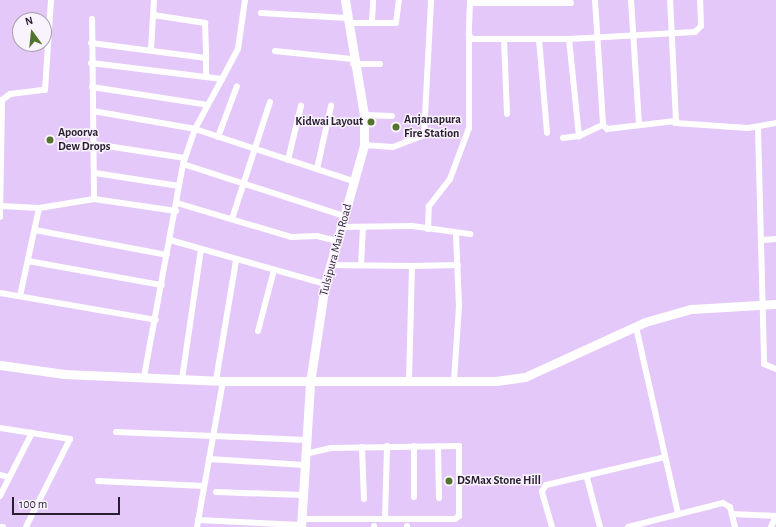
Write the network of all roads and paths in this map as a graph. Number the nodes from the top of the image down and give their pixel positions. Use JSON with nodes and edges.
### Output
{"nodes":[{"id":1,"x":51,"y":0,"type":"edge"},
{"id":2,"x":154,"y":0,"type":"edge"},
{"id":3,"x":245,"y":0,"type":"edge"},
{"id":4,"x":344,"y":0,"type":"edge"},
{"id":5,"x":373,"y":0,"type":"edge"},
{"id":6,"x":399,"y":0,"type":"edge"},
{"id":7,"x":431,"y":0,"type":"edge"},
{"id":8,"x":595,"y":0,"type":"edge"},
{"id":9,"x":631,"y":0,"type":"edge"},
{"id":10,"x":670,"y":0,"type":"edge"},
{"id":11,"x":700,"y":0,"type":"edge"},
{"id":12,"x":470,"y":2,"type":"edge"},
{"id":13,"x":571,"y":3,"type":"dead end"},
{"id":14,"x":261,"y":13,"type":"dead end"},
{"id":15,"x":153,"y":15,"type":"junction"},
{"id":16,"x":92,"y":19,"type":"dead end"},
{"id":17,"x":347,"y":21,"type":"junction"},
{"id":18,"x":372,"y":22,"type":"junction"},
{"id":19,"x":672,"y":33,"type":"junction"},
{"id":20,"x":634,"y":36,"type":"junction"},
{"id":21,"x":469,"y":38,"type":"junction"},
{"id":22,"x":597,"y":38,"type":"junction"},
{"id":23,"x":504,"y":39,"type":"junction"},
{"id":24,"x":539,"y":39,"type":"junction"},
{"id":25,"x":569,"y":39,"type":"junction"},
{"id":26,"x":91,"y":43,"type":"junction"},
{"id":27,"x":151,"y":49,"type":"junction"},
{"id":28,"x":275,"y":51,"type":"dead end"},
{"id":29,"x":206,"y":58,"type":"junction"},
{"id":30,"x":91,"y":62,"type":"junction"},
{"id":31,"x":353,"y":62,"type":"junction"},
{"id":32,"x":380,"y":64,"type":"dead end"},
{"id":33,"x":206,"y":76,"type":"junction"},
{"id":34,"x":222,"y":80,"type":"junction"},
{"id":35,"x":237,"y":86,"type":"dead end"},
{"id":36,"x":92,"y":87,"type":"junction"},
{"id":37,"x":1,"y":100,"type":"edge"},
{"id":38,"x":270,"y":102,"type":"dead end"},
{"id":39,"x":208,"y":105,"type":"junction"},
{"id":40,"x":301,"y":106,"type":"dead end"},
{"id":41,"x":331,"y":106,"type":"dead end"},
{"id":42,"x":93,"y":111,"type":"junction"},
{"id":43,"x":507,"y":114,"type":"dead end"},
{"id":44,"x":364,"y":115,"type":"junction"},
{"id":45,"x":392,"y":116,"type":"dead end"},
{"id":46,"x":675,"y":123,"type":"junction"},
{"id":47,"x":776,"y":123,"type":"edge"},
{"id":48,"x":603,"y":125,"type":"junction"},
{"id":49,"x":639,"y":125,"type":"junction"},
{"id":50,"x":1,"y":126,"type":"edge"},
{"id":51,"x":758,"y":128,"type":"junction"},
{"id":52,"x":195,"y":129,"type":"junction"},
{"id":53,"x":547,"y":133,"type":"dead end"},
{"id":54,"x":579,"y":136,"type":"junction"},
{"id":55,"x":218,"y":137,"type":"junction"},
{"id":56,"x":563,"y":138,"type":"dead end"},
{"id":57,"x":94,"y":144,"type":"junction"},
{"id":58,"x":364,"y":145,"type":"junction"},
{"id":59,"x":254,"y":149,"type":"junction"},
{"id":60,"x":288,"y":160,"type":"junction"},
{"id":61,"x":184,"y":161,"type":"junction"},
{"id":62,"x":0,"y":163,"type":"edge"},
{"id":63,"x":317,"y":169,"type":"junction"},
{"id":64,"x":95,"y":173,"type":"junction"},
{"id":65,"x":356,"y":182,"type":"junction"},
{"id":66,"x":242,"y":184,"type":"junction"},
{"id":67,"x":179,"y":186,"type":"junction"},
{"id":68,"x":94,"y":199,"type":"junction"},
{"id":69,"x":1,"y":202,"type":"edge"},
{"id":70,"x":177,"y":203,"type":"junction"},
{"id":71,"x":39,"y":208,"type":"junction"},
{"id":72,"x":176,"y":211,"type":"junction"},
{"id":73,"x":344,"y":216,"type":"junction"},
{"id":74,"x":0,"y":217,"type":"edge"},
{"id":75,"x":232,"y":219,"type":"junction"},
{"id":76,"x":341,"y":227,"type":"junction"},
{"id":77,"x":362,"y":227,"type":"junction"},
{"id":78,"x":428,"y":228,"type":"junction"},
{"id":79,"x":35,"y":230,"type":"junction"},
{"id":80,"x":456,"y":233,"type":"junction"},
{"id":81,"x":470,"y":234,"type":"dead end"},
{"id":82,"x":776,"y":239,"type":"edge"},
{"id":83,"x":170,"y":240,"type":"junction"},
{"id":84,"x":763,"y":240,"type":"junction"},
{"id":85,"x":337,"y":241,"type":"junction"},
{"id":86,"x":201,"y":248,"type":"junction"},
{"id":87,"x":167,"y":255,"type":"junction"},
{"id":88,"x":236,"y":260,"type":"junction"},
{"id":89,"x":28,"y":261,"type":"junction"},
{"id":90,"x":330,"y":265,"type":"junction"},
{"id":91,"x":361,"y":265,"type":"junction"},
{"id":92,"x":458,"y":265,"type":"junction"},
{"id":93,"x":412,"y":266,"type":"junction"},
{"id":94,"x":274,"y":270,"type":"junction"},
{"id":95,"x":325,"y":284,"type":"junction"},
{"id":96,"x":162,"y":285,"type":"junction"},
{"id":97,"x":0,"y":293,"type":"edge"},
{"id":98,"x":20,"y":296,"type":"junction"},
{"id":99,"x":762,"y":304,"type":"junction"},
{"id":100,"x":776,"y":304,"type":"edge"},
{"id":101,"x":156,"y":320,"type":"junction"},
{"id":102,"x":636,"y":327,"type":"junction"},
{"id":103,"x":258,"y":331,"type":"dead end"},
{"id":104,"x":0,"y":366,"type":"edge"},
{"id":105,"x":776,"y":369,"type":"edge"},
{"id":106,"x":144,"y":377,"type":"junction"},
{"id":107,"x":182,"y":379,"type":"junction"},
{"id":108,"x":220,"y":381,"type":"junction"},
{"id":109,"x":454,"y":381,"type":"junction"},
{"id":110,"x":409,"y":382,"type":"junction"},
{"id":111,"x":310,"y":383,"type":"junction"},
{"id":112,"x":0,"y":428,"type":"edge"},
{"id":113,"x":116,"y":432,"type":"dead end"},
{"id":114,"x":32,"y":433,"type":"junction"},
{"id":115,"x":213,"y":437,"type":"junction"},
{"id":116,"x":306,"y":440,"type":"junction"},
{"id":117,"x":386,"y":446,"type":"junction"},
{"id":118,"x":414,"y":446,"type":"junction"},
{"id":119,"x":438,"y":446,"type":"junction"},
{"id":120,"x":362,"y":447,"type":"junction"},
{"id":121,"x":305,"y":454,"type":"junction"},
{"id":122,"x":665,"y":457,"type":"junction"},
{"id":123,"x":209,"y":459,"type":"junction"},
{"id":124,"x":304,"y":465,"type":"junction"},
{"id":125,"x":0,"y":476,"type":"edge"},
{"id":126,"x":8,"y":477,"type":"junction"},
{"id":127,"x":587,"y":478,"type":"junction"},
{"id":128,"x":98,"y":481,"type":"dead end"},
{"id":129,"x":204,"y":486,"type":"junction"},
{"id":130,"x":216,"y":492,"type":"dead end"},
{"id":131,"x":303,"y":495,"type":"junction"},
{"id":132,"x":0,"y":496,"type":"edge"},
{"id":133,"x":414,"y":497,"type":"dead end"},
{"id":134,"x":439,"y":498,"type":"dead end"},
{"id":135,"x":364,"y":499,"type":"dead end"},
{"id":136,"x":678,"y":514,"type":"junction"},
{"id":137,"x":732,"y":514,"type":"junction"},
{"id":138,"x":776,"y":516,"type":"edge"},
{"id":139,"x":385,"y":519,"type":"junction"},
{"id":140,"x":197,"y":524,"type":"edge"},
{"id":141,"x":301,"y":524,"type":"edge"},
{"id":142,"x":0,"y":527,"type":"edge"},
{"id":143,"x":4,"y":527,"type":"edge"},
{"id":144,"x":26,"y":527,"type":"edge"},
{"id":145,"x":552,"y":527,"type":"edge"},
{"id":146,"x":600,"y":527,"type":"edge"},
{"id":147,"x":628,"y":527,"type":"edge"},
{"id":148,"x":735,"y":527,"type":"edge"},
{"id":149,"x":771,"y":527,"type":"edge"}],
"edges":[{"from":1,"to":37,"type":"street"},
{"from":2,"to":15,"type":"street"},
{"from":3,"to":34,"type":"street"},
{"from":4,"to":17,"type":"main road","name":"Tulsipura Main Road"},
{"from":5,"to":18,"type":"street"},
{"from":6,"to":18,"type":"street"},
{"from":7,"to":58,"type":"street"},
{"from":8,"to":22,"type":"street"},
{"from":9,"to":20,"type":"street"},
{"from":10,"to":19,"type":"street"},
{"from":11,"to":19,"type":"street"},
{"from":12,"to":13,"type":"street"},
{"from":12,"to":21,"type":"street"},
{"from":14,"to":17,"type":"street"},
{"from":15,"to":27,"type":"street"},
{"from":15,"to":29,"type":"street"},
{"from":16,"to":26,"type":"street"},
{"from":17,"to":18,"type":"street"},
{"from":17,"to":31,"type":"main road","name":"Tulsipura Main Road"},
{"from":19,"to":20,"type":"street"},
{"from":19,"to":46,"type":"street"},
{"from":20,"to":22,"type":"street"},
{"from":20,"to":49,"type":"street"},
{"from":21,"to":23,"type":"street"},
{"from":21,"to":78,"type":"street"},
{"from":22,"to":25,"type":"street"},
{"from":22,"to":48,"type":"street"},
{"from":23,"to":24,"type":"street"},
{"from":23,"to":43,"type":"street"},
{"from":24,"to":25,"type":"street"},
{"from":24,"to":53,"type":"street"},
{"from":25,"to":54,"type":"street"},
{"from":26,"to":27,"type":"street"},
{"from":26,"to":30,"type":"street"},
{"from":27,"to":29,"type":"street"},
{"from":28,"to":31,"type":"street"},
{"from":29,"to":33,"type":"street"},
{"from":30,"to":33,"type":"street"},
{"from":30,"to":36,"type":"street"},
{"from":31,"to":32,"type":"street"},
{"from":31,"to":44,"type":"main road","name":"Tulsipura Main Road"},
{"from":33,"to":34,"type":"street"},
{"from":34,"to":39,"type":"street"},
{"from":35,"to":55,"type":"street"},
{"from":36,"to":39,"type":"street"},
{"from":36,"to":42,"type":"street"},
{"from":37,"to":50,"type":"street"},
{"from":38,"to":59,"type":"street"},
{"from":39,"to":52,"type":"street"},
{"from":40,"to":60,"type":"street"},
{"from":41,"to":63,"type":"street"},
{"from":42,"to":52,"type":"street"},
{"from":42,"to":57,"type":"street"},
{"from":44,"to":45,"type":"street"},
{"from":44,"to":58,"type":"main road","name":"Tulsipura Main Road"},
{"from":46,"to":49,"type":"street"},
{"from":46,"to":51,"type":"street"},
{"from":47,"to":51,"type":"street"},
{"from":48,"to":49,"type":"street"},
{"from":48,"to":54,"type":"street"},
{"from":50,"to":62,"type":"street"},
{"from":51,"to":84,"type":"street"},
{"from":52,"to":55,"type":"street"},
{"from":52,"to":61,"type":"street"},
{"from":54,"to":56,"type":"street"},
{"from":55,"to":59,"type":"street"},
{"from":57,"to":61,"type":"street"},
{"from":57,"to":64,"type":"street"},
{"from":58,"to":65,"type":"main road","name":"Tulsipura Main Road"},
{"from":59,"to":60,"type":"street"},
{"from":59,"to":66,"type":"street"},
{"from":60,"to":63,"type":"street"},
{"from":61,"to":66,"type":"street"},
{"from":61,"to":67,"type":"street"},
{"from":62,"to":69,"type":"street"},
{"from":63,"to":65,"type":"street"},
{"from":64,"to":67,"type":"street"},
{"from":64,"to":68,"type":"street"},
{"from":65,"to":73,"type":"main road","name":"Tulsipura Main Road"},
{"from":66,"to":73,"type":"street"},
{"from":66,"to":75,"type":"street"},
{"from":67,"to":70,"type":"street"},
{"from":68,"to":71,"type":"street"},
{"from":68,"to":72,"type":"street"},
{"from":69,"to":71,"type":"street"},
{"from":69,"to":74,"type":"street"},
{"from":70,"to":72,"type":"street"},
{"from":70,"to":75,"type":"street"},
{"from":71,"to":79,"type":"street"},
{"from":72,"to":83,"type":"street"},
{"from":73,"to":76,"type":"main road","name":"Tulsipura Main Road"},
{"from":75,"to":85,"type":"street"},
{"from":76,"to":77,"type":"street"},
{"from":76,"to":85,"type":"main road","name":"Tulsipura Main Road"},
{"from":77,"to":78,"type":"street"},
{"from":77,"to":91,"type":"street"},
{"from":78,"to":80,"type":"street"},
{"from":79,"to":87,"type":"street"},
{"from":79,"to":89,"type":"street"},
{"from":80,"to":81,"type":"street"},
{"from":80,"to":92,"type":"street"},
{"from":82,"to":84,"type":"street"},
{"from":83,"to":86,"type":"street"},
{"from":83,"to":87,"type":"street"},
{"from":84,"to":99,"type":"street"},
{"from":85,"to":90,"type":"main road","name":"Tulsipura Main Road"},
{"from":86,"to":88,"type":"street"},
{"from":86,"to":107,"type":"street"},
{"from":87,"to":96,"type":"street"},
{"from":88,"to":94,"type":"street"},
{"from":88,"to":108,"type":"street"},
{"from":89,"to":96,"type":"street"},
{"from":89,"to":98,"type":"street"},
{"from":90,"to":91,"type":"street"},
{"from":90,"to":95,"type":"main road","name":"Tulsipura Main Road"},
{"from":91,"to":93,"type":"street"},
{"from":92,"to":93,"type":"street"},
{"from":92,"to":109,"type":"street"},
{"from":93,"to":110,"type":"street"},
{"from":94,"to":95,"type":"street"},
{"from":94,"to":103,"type":"street"},
{"from":95,"to":111,"type":"main road","name":"Tulsipura Main Road"},
{"from":96,"to":101,"type":"street"},
{"from":97,"to":98,"type":"street"},
{"from":98,"to":101,"type":"street"},
{"from":99,"to":100,"type":"main road"},
{"from":99,"to":102,"type":"main road"},
{"from":99,"to":105,"type":"street"},
{"from":101,"to":106,"type":"street"},
{"from":102,"to":109,"type":"main road"},
{"from":102,"to":122,"type":"street"},
{"from":104,"to":106,"type":"main road"},
{"from":106,"to":107,"type":"main road"},
{"from":107,"to":108,"type":"main road"},
{"from":108,"to":111,"type":"main road"},
{"from":108,"to":115,"type":"street"},
{"from":109,"to":110,"type":"main road"},
{"from":110,"to":111,"type":"main road"},
{"from":111,"to":116,"type":"main road","name":"Tulsipura Main Road"},
{"from":112,"to":114,"type":"street"},
{"from":113,"to":115,"type":"street"},
{"from":114,"to":126,"type":"street"},
{"from":114,"to":144,"type":"street"},
{"from":115,"to":116,"type":"street"},
{"from":115,"to":123,"type":"street"},
{"from":116,"to":121,"type":"main road","name":"Tulsipura Main Road"},
{"from":117,"to":118,"type":"street"},
{"from":117,"to":120,"type":"street"},
{"from":117,"to":139,"type":"street"},
{"from":118,"to":119,"type":"street"},
{"from":118,"to":133,"type":"street"},
{"from":119,"to":134,"type":"street"},
{"from":119,"to":139,"type":"street"},
{"from":120,"to":121,"type":"street"},
{"from":120,"to":135,"type":"street"},
{"from":121,"to":124,"type":"main road","name":"Tulsipura Main Road"},
{"from":122,"to":127,"type":"street"},
{"from":122,"to":136,"type":"street"},
{"from":123,"to":124,"type":"street"},
{"from":123,"to":129,"type":"street"},
{"from":124,"to":131,"type":"main road","name":"Tulsipura Main Road"},
{"from":125,"to":126,"type":"street"},
{"from":126,"to":132,"type":"street"},
{"from":127,"to":145,"type":"street"},
{"from":127,"to":146,"type":"street"},
{"from":128,"to":129,"type":"street"},
{"from":129,"to":140,"type":"street"},
{"from":130,"to":131,"type":"street"},
{"from":131,"to":141,"type":"main road","name":"Tulsipura Main Road"},
{"from":136,"to":137,"type":"street"},
{"from":136,"to":147,"type":"street"},
{"from":137,"to":138,"type":"street"},
{"from":137,"to":148,"type":"street"},
{"from":138,"to":149,"type":"street"},
{"from":139,"to":141,"type":"street"},
{"from":140,"to":141,"type":"street"},
{"from":142,"to":143,"type":"street"}]}
